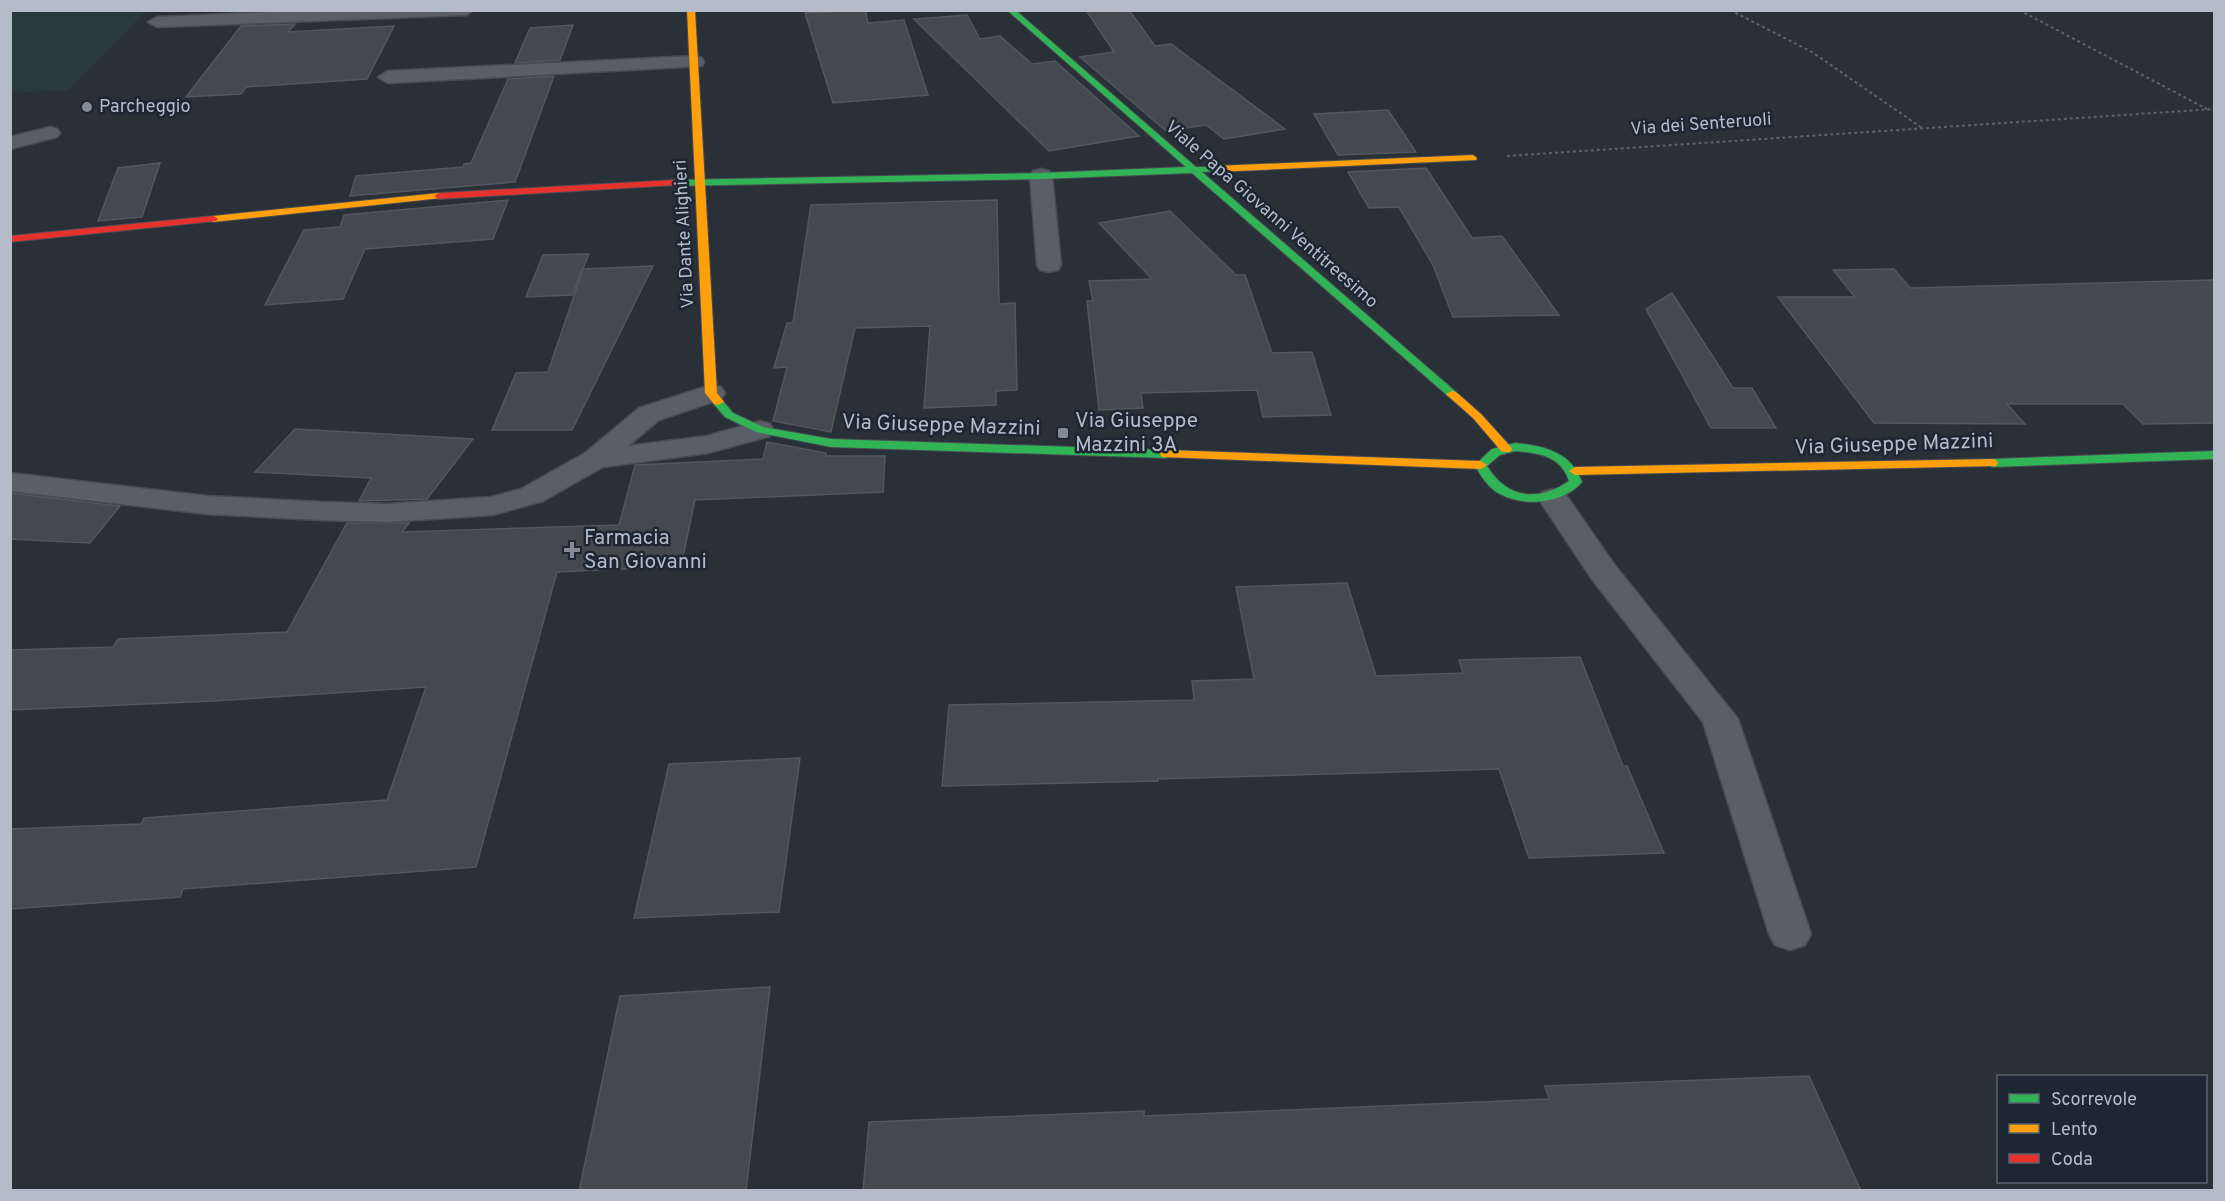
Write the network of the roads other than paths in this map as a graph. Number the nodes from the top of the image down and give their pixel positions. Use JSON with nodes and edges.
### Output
{"nodes":[{"id":1,"x":466,"y":10,"type":"edge"},
{"id":2,"x":691,"y":10,"type":"edge"},
{"id":3,"x":1010,"y":10,"type":"edge"},
{"id":4,"x":157,"y":22,"type":"dead end"},
{"id":5,"x":695,"y":62,"type":"junction"},
{"id":6,"x":388,"y":77,"type":"dead end"},
{"id":7,"x":50,"y":133,"type":"dead end"},
{"id":8,"x":10,"y":143,"type":"edge"},
{"id":9,"x":1473,"y":158,"type":"road end"},
{"id":10,"x":1190,"y":169,"type":"junction"},
{"id":11,"x":1041,"y":176,"type":"junction"},
{"id":12,"x":701,"y":182,"type":"junction"},
{"id":13,"x":10,"y":239,"type":"edge"},
{"id":14,"x":1049,"y":265,"type":"dead end"},
{"id":15,"x":711,"y":393,"type":"junction"},
{"id":16,"x":760,"y":430,"type":"junction"},
{"id":17,"x":1506,"y":449,"type":"junction"},
{"id":18,"x":2214,"y":455,"type":"edge"},
{"id":19,"x":595,"y":459,"type":"junction"},
{"id":20,"x":1481,"y":465,"type":"junction"},
{"id":21,"x":1575,"y":471,"type":"junction"},
{"id":22,"x":10,"y":482,"type":"edge"},
{"id":23,"x":1553,"y":498,"type":"junction"},
{"id":24,"x":1790,"y":933,"type":"dead end"}],
"edges":[{"from":1,"to":4,"type":"street"},
{"from":2,"to":5,"type":"street","name":"Via Dante Alighieri"},
{"from":3,"to":10,"type":"street","name":"Viale Papa Giovanni Ventitreesimo"},
{"from":5,"to":6,"type":"street"},
{"from":5,"to":12,"type":"street","name":"Via Dante Alighieri"},
{"from":7,"to":8,"type":"street"},
{"from":9,"to":10,"type":"street"},
{"from":10,"to":11,"type":"street"},
{"from":10,"to":17,"type":"street","name":"Viale Papa Giovanni Ventitreesimo"},
{"from":11,"to":12,"type":"street"},
{"from":11,"to":14,"type":"street"},
{"from":12,"to":13,"type":"street"},
{"from":12,"to":15,"type":"street","name":"Via Dante Alighieri"},
{"from":15,"to":16,"type":"street"},
{"from":15,"to":19,"type":"street"},
{"from":16,"to":19,"type":"street"},
{"from":16,"to":20,"type":"street","name":"Via Giuseppe Mazzini"},
{"from":17,"to":20,"type":"street"},
{"from":17,"to":21,"type":"street"},
{"from":18,"to":21,"type":"street","name":"Via Giuseppe Mazzini"},
{"from":19,"to":22,"type":"street"},
{"from":20,"to":23,"type":"street"},
{"from":21,"to":23,"type":"street"},
{"from":23,"to":24,"type":"street"}]}
